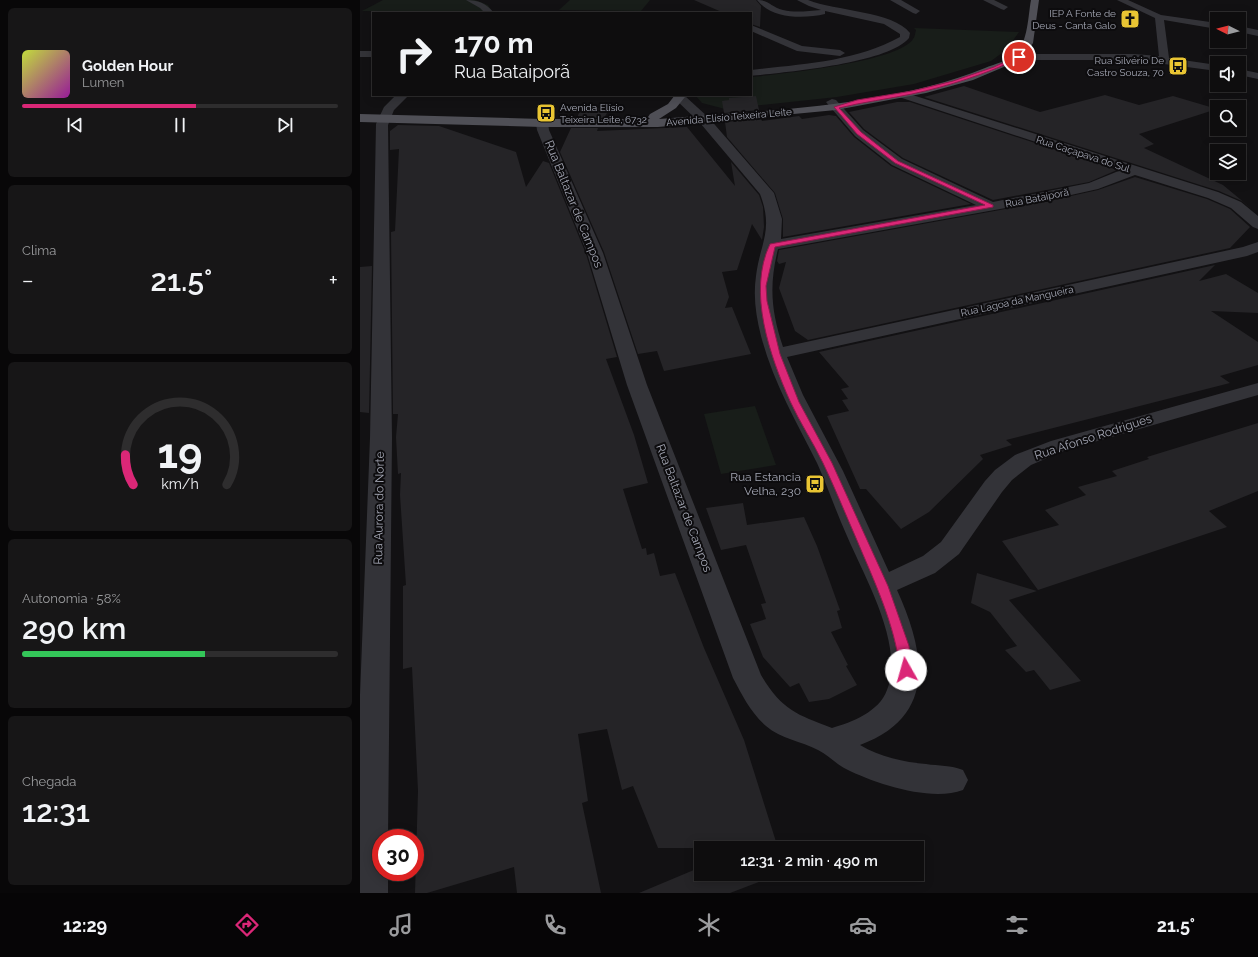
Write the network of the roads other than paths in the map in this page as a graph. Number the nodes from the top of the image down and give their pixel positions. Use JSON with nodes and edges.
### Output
{"nodes":[{"id":1,"x":470,"y":0,"type":"edge"},
{"id":2,"x":486,"y":0,"type":"edge"},
{"id":3,"x":761,"y":0,"type":"edge"},
{"id":4,"x":801,"y":0,"type":"edge"},
{"id":5,"x":894,"y":0,"type":"edge"},
{"id":6,"x":987,"y":0,"type":"edge"},
{"id":7,"x":1035,"y":0,"type":"edge"},
{"id":8,"x":1121,"y":0,"type":"edge"},
{"id":9,"x":1004,"y":7,"type":"dead end"},
{"id":10,"x":494,"y":10,"type":"edge"},
{"id":11,"x":833,"y":10,"type":"junction"},
{"id":12,"x":916,"y":11,"type":"dead end"},
{"id":13,"x":1160,"y":17,"type":"junction"},
{"id":14,"x":1210,"y":25,"type":"edge"},
{"id":15,"x":752,"y":28,"type":"edge"},
{"id":16,"x":1246,"y":31,"type":"edge"},
{"id":17,"x":1258,"y":33,"type":"edge"},
{"id":18,"x":360,"y":54,"type":"edge"},
{"id":19,"x":372,"y":54,"type":"edge"},
{"id":20,"x":865,"y":54,"type":"junction"},
{"id":21,"x":1019,"y":57,"type":"junction"},
{"id":22,"x":1164,"y":60,"type":"junction"},
{"id":23,"x":1210,"y":67,"type":"edge"},
{"id":24,"x":752,"y":73,"type":"edge"},
{"id":25,"x":903,"y":95,"type":"junction"},
{"id":26,"x":394,"y":96,"type":"edge"},
{"id":27,"x":402,"y":96,"type":"edge"},
{"id":28,"x":679,"y":96,"type":"edge"},
{"id":29,"x":834,"y":105,"type":"junction"},
{"id":30,"x":360,"y":113,"type":"edge"},
{"id":31,"x":654,"y":117,"type":"junction"},
{"id":32,"x":377,"y":118,"type":"edge"},
{"id":33,"x":702,"y":118,"type":"junction"},
{"id":34,"x":544,"y":120,"type":"junction"},
{"id":35,"x":1135,"y":170,"type":"junction"},
{"id":36,"x":991,"y":206,"type":"junction"},
{"id":37,"x":1258,"y":224,"type":"edge"},
{"id":38,"x":772,"y":245,"type":"junction"},
{"id":39,"x":1258,"y":247,"type":"edge"},
{"id":40,"x":776,"y":354,"type":"junction"},
{"id":41,"x":1258,"y":389,"type":"edge"},
{"id":42,"x":882,"y":586,"type":"junction"},
{"id":43,"x":830,"y":742,"type":"junction"},
{"id":44,"x":952,"y":780,"type":"dead end"},
{"id":45,"x":370,"y":893,"type":"edge"}],
"edges":[{"from":1,"to":10,"type":"street"},
{"from":2,"to":10,"type":"street"},
{"from":3,"to":11,"type":"street"},
{"from":4,"to":11,"type":"street"},
{"from":5,"to":12,"type":"street"},
{"from":6,"to":9,"type":"street"},
{"from":7,"to":21,"type":"main road"},
{"from":8,"to":13,"type":"street"},
{"from":11,"to":20,"type":"street"},
{"from":13,"to":14,"type":"street"},
{"from":13,"to":22,"type":"street"},
{"from":15,"to":20,"type":"street"},
{"from":16,"to":17,"type":"street"},
{"from":18,"to":19,"type":"street"},
{"from":20,"to":24,"type":"street"},
{"from":21,"to":22,"type":"street"},
{"from":21,"to":25,"type":"main road","name":"Avenida Elísio Teixeira Leite"},
{"from":22,"to":23,"type":"street"},
{"from":25,"to":29,"type":"main road","name":"Avenida Elísio Teixeira Leite"},
{"from":25,"to":35,"type":"street","name":"Rua Caçapava do Sul"},
{"from":26,"to":32,"type":"street"},
{"from":27,"to":32,"type":"street"},
{"from":28,"to":31,"type":"main road"},
{"from":28,"to":33,"type":"street"},
{"from":29,"to":33,"type":"main road","name":"Avenida Elísio Teixeira Leite"},
{"from":29,"to":36,"type":"street"},
{"from":30,"to":32,"type":"main road","name":"Avenida Elísio Teixeira Leite"},
{"from":31,"to":33,"type":"main road","name":"Avenida Elísio Teixeira Leite"},
{"from":31,"to":34,"type":"main road","name":"Avenida Elísio Teixeira Leite"},
{"from":32,"to":34,"type":"main road","name":"Avenida Elísio Teixeira Leite"},
{"from":32,"to":45,"type":"street","name":"Rua Aurora do Norte"},
{"from":33,"to":34,"type":"main road","name":"Avenida Elísio Teixeira Leite"},
{"from":33,"to":38,"type":"street"},
{"from":34,"to":43,"type":"street","name":"Rua Baltazar de Campos"},
{"from":35,"to":36,"type":"street","name":"Rua Bataiporã"},
{"from":35,"to":37,"type":"street","name":"Rua Caçapava do Sul"},
{"from":36,"to":38,"type":"street","name":"Rua Bataiporã"},
{"from":38,"to":40,"type":"street"},
{"from":39,"to":40,"type":"street","name":"Rua Lagoa da Mangueira"},
{"from":40,"to":42,"type":"street"},
{"from":41,"to":42,"type":"street","name":"Rua Afonso Rodrigues"},
{"from":42,"to":43,"type":"street"},
{"from":43,"to":44,"type":"street","name":"Rua Baltazar de Campos"}]}
